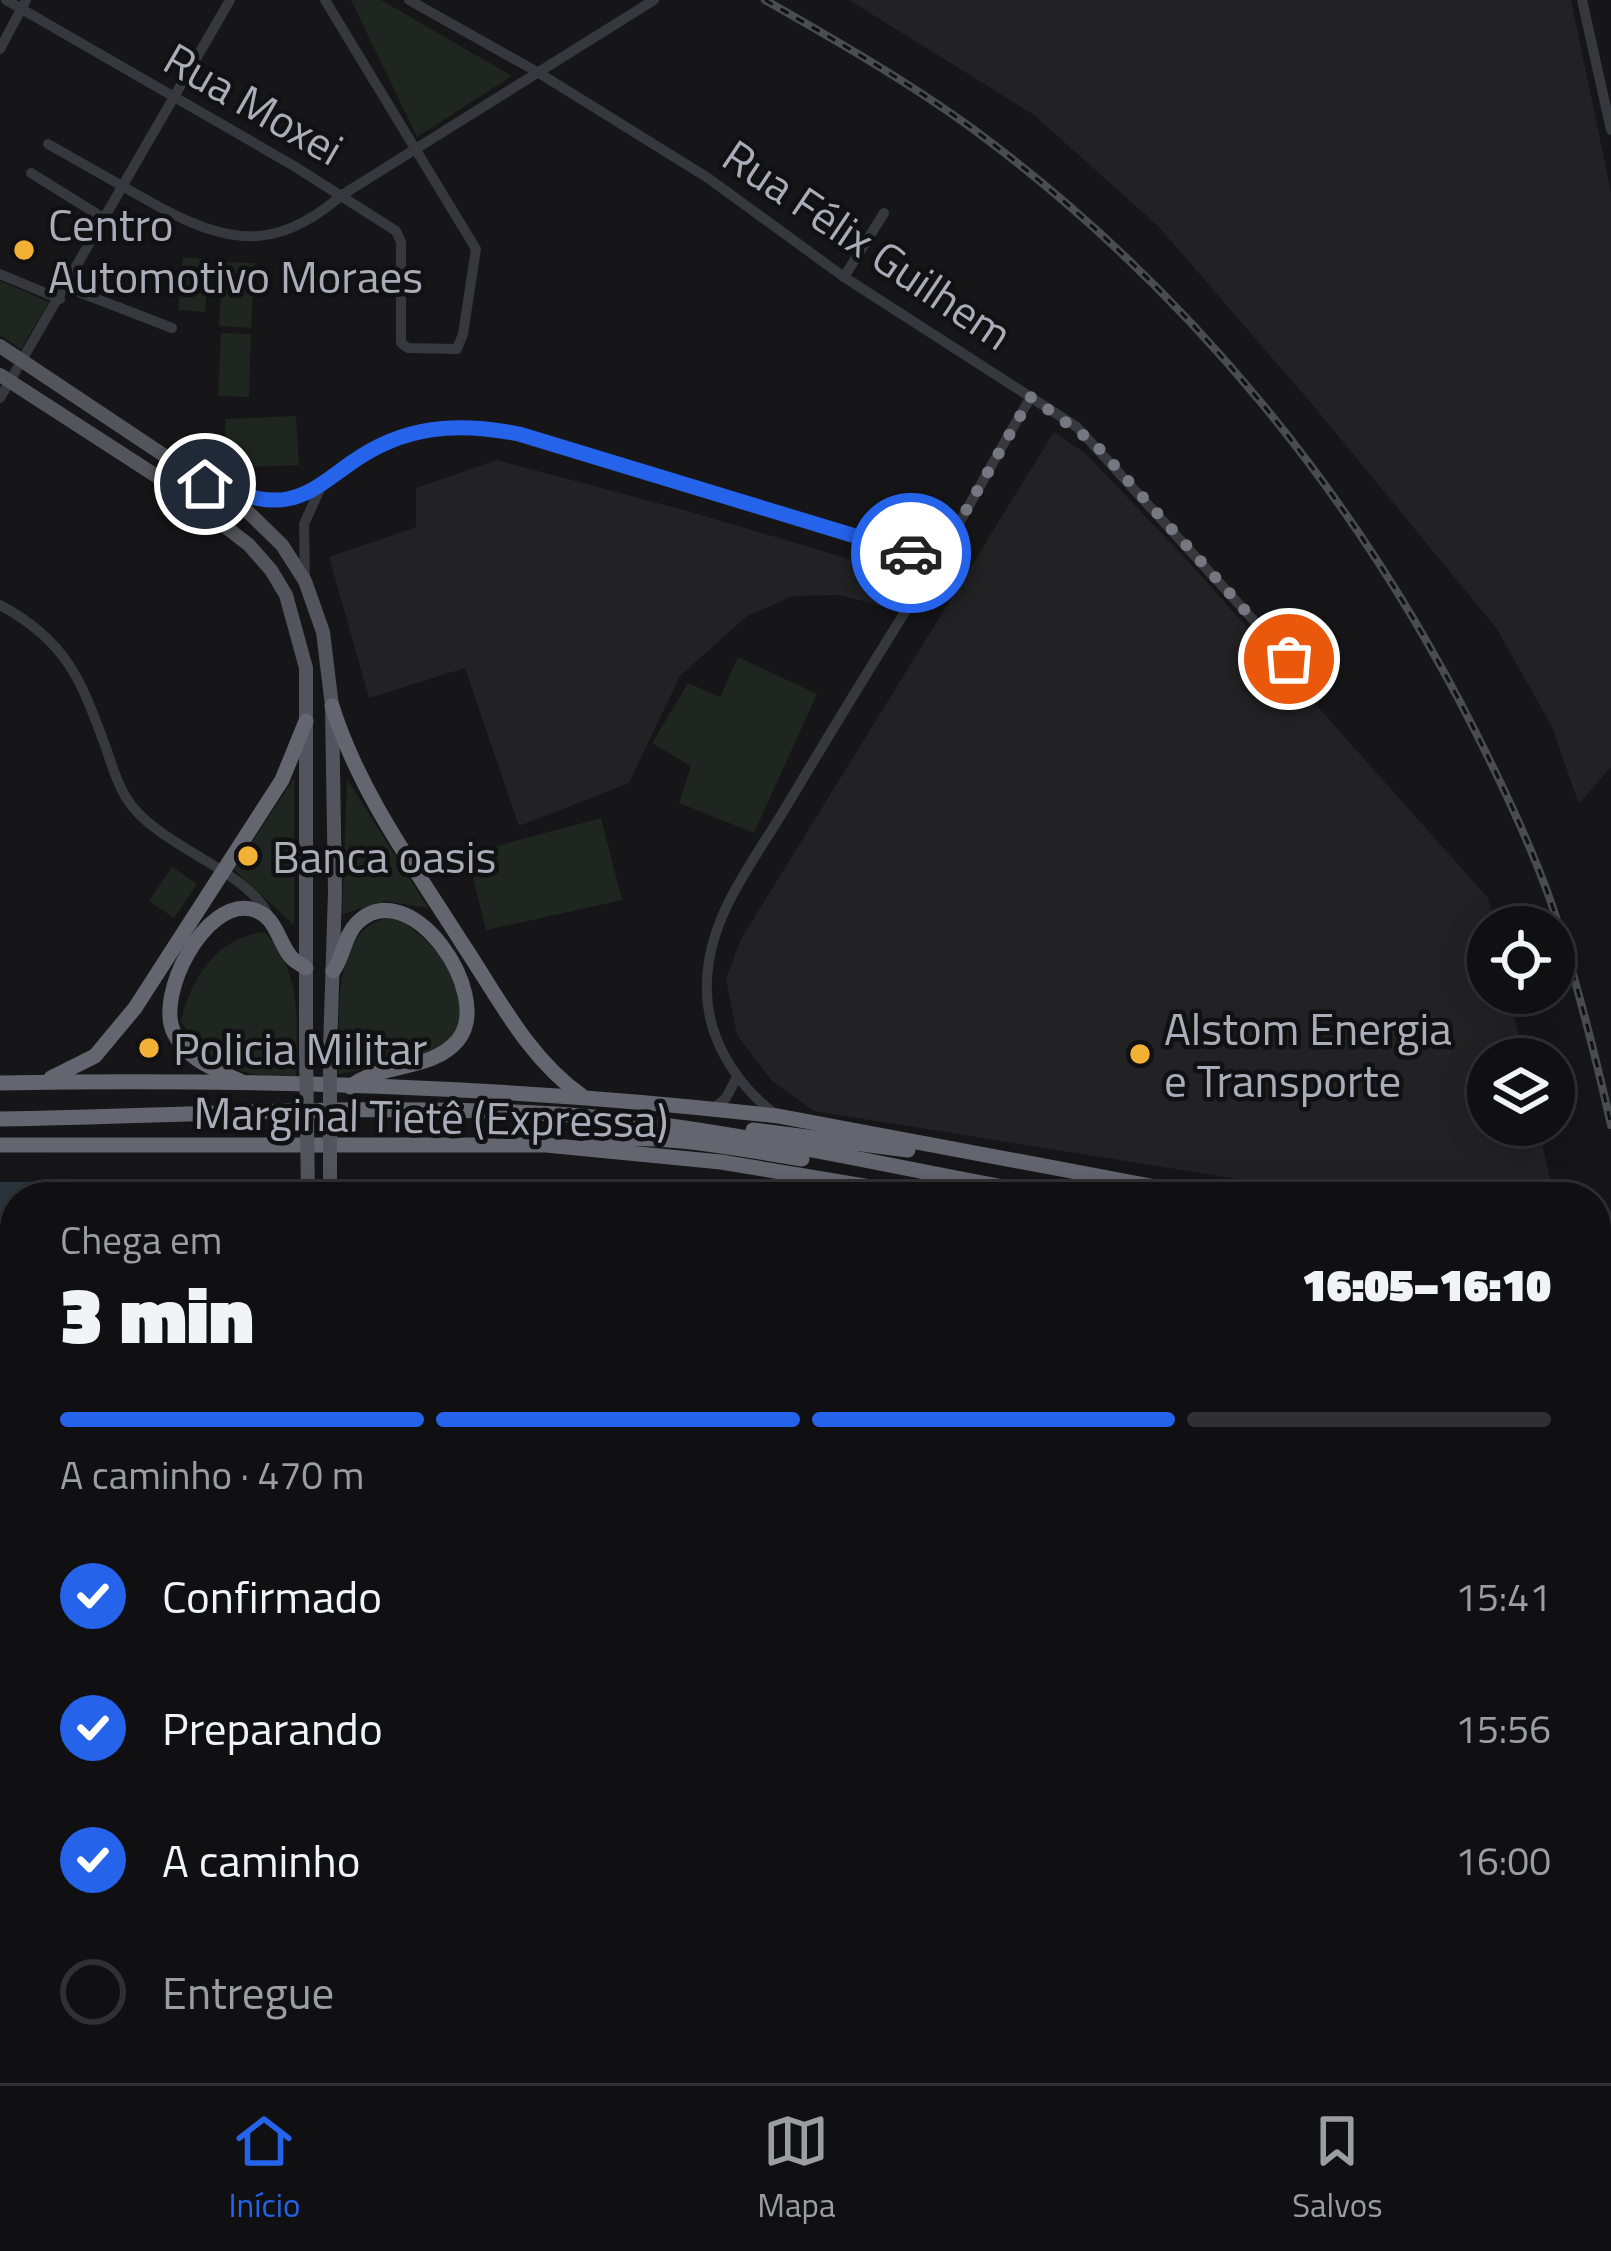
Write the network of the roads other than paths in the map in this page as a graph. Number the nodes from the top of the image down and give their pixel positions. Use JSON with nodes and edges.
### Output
{"nodes":[{"id":1,"x":6,"y":0,"type":"edge"},
{"id":2,"x":230,"y":0,"type":"edge"},
{"id":3,"x":325,"y":0,"type":"edge"},
{"id":4,"x":410,"y":0,"type":"edge"},
{"id":5,"x":653,"y":0,"type":"edge"},
{"id":6,"x":1582,"y":0,"type":"edge"},
{"id":7,"x":23,"y":4,"type":"edge"},
{"id":8,"x":0,"y":49,"type":"edge"},
{"id":9,"x":539,"y":73,"type":"junction"},
{"id":10,"x":172,"y":99,"type":"junction"},
{"id":11,"x":1611,"y":130,"type":"edge"},
{"id":12,"x":48,"y":144,"type":"dead end"},
{"id":13,"x":418,"y":150,"type":"junction"},
{"id":14,"x":31,"y":173,"type":"dead end"},
{"id":15,"x":122,"y":187,"type":"junction"},
{"id":16,"x":342,"y":195,"type":"junction"},
{"id":17,"x":884,"y":213,"type":"dead end"},
{"id":18,"x":105,"y":219,"type":"junction"},
{"id":19,"x":0,"y":274,"type":"edge"},
{"id":20,"x":844,"y":277,"type":"junction"},
{"id":21,"x":63,"y":293,"type":"junction"},
{"id":22,"x":172,"y":328,"type":"dead end"},
{"id":23,"x":0,"y":346,"type":"edge"},
{"id":24,"x":21,"y":362,"type":"junction"},
{"id":25,"x":5,"y":378,"type":"edge"},
{"id":26,"x":1031,"y":397,"type":"junction"},
{"id":27,"x":0,"y":398,"type":"edge"},
{"id":28,"x":326,"y":482,"type":"junction"},
{"id":29,"x":205,"y":484,"type":"junction"},
{"id":30,"x":937,"y":561,"type":"junction"},
{"id":31,"x":304,"y":580,"type":"junction"},
{"id":32,"x":0,"y":605,"type":"edge"},
{"id":33,"x":1289,"y":659,"type":"dead end"},
{"id":34,"x":332,"y":706,"type":"junction"},
{"id":35,"x":306,"y":721,"type":"junction"},
{"id":36,"x":221,"y":873,"type":"junction"},
{"id":37,"x":269,"y":919,"type":"junction"},
{"id":38,"x":306,"y":968,"type":"junction"},
{"id":39,"x":333,"y":971,"type":"junction"},
{"id":40,"x":737,"y":1076,"type":"junction"},
{"id":41,"x":43,"y":1082,"type":"junction"},
{"id":42,"x":0,"y":1083,"type":"edge"},
{"id":43,"x":249,"y":1084,"type":"junction"},
{"id":44,"x":350,"y":1087,"type":"junction"},
{"id":45,"x":584,"y":1098,"type":"junction"},
{"id":46,"x":713,"y":1109,"type":"junction"},
{"id":47,"x":778,"y":1117,"type":"junction"},
{"id":48,"x":0,"y":1119,"type":"edge"},
{"id":49,"x":658,"y":1124,"type":"junction"},
{"id":50,"x":0,"y":1145,"type":"edge"},
{"id":51,"x":583,"y":1148,"type":"junction"},
{"id":52,"x":964,"y":1151,"type":"junction"},
{"id":53,"x":308,"y":1182,"type":"edge"},
{"id":54,"x":330,"y":1182,"type":"edge"},
{"id":55,"x":840,"y":1182,"type":"edge"},
{"id":56,"x":936,"y":1182,"type":"edge"},
{"id":57,"x":971,"y":1182,"type":"edge"},
{"id":58,"x":1129,"y":1182,"type":"edge"}],
"edges":[{"from":1,"to":7,"type":"street","name":"Rua Moxei"},
{"from":2,"to":10,"type":"street"},
{"from":3,"to":13,"type":"street"},
{"from":4,"to":9,"type":"street","name":"Rua Félix Guilhem"},
{"from":5,"to":9,"type":"street"},
{"from":6,"to":11,"type":"street"},
{"from":7,"to":8,"type":"street"},
{"from":7,"to":10,"type":"street","name":"Rua Moxei"},
{"from":9,"to":13,"type":"street"},
{"from":9,"to":20,"type":"street","name":"Rua Félix Guilhem"},
{"from":10,"to":15,"type":"street"},
{"from":10,"to":16,"type":"street","name":"Rua Moxei"},
{"from":12,"to":15,"type":"street"},
{"from":13,"to":16,"type":"street"},
{"from":13,"to":16,"type":"street","name":"Rua Moxei"},
{"from":14,"to":18,"type":"street"},
{"from":15,"to":16,"type":"street"},
{"from":15,"to":18,"type":"street"},
{"from":17,"to":20,"type":"street"},
{"from":18,"to":21,"type":"street"},
{"from":19,"to":21,"type":"street"},
{"from":20,"to":26,"type":"street","name":"Rua Félix Guilhem"},
{"from":21,"to":22,"type":"street"},
{"from":21,"to":24,"type":"street"},
{"from":23,"to":24,"type":"main road"},
{"from":24,"to":25,"type":"street"},
{"from":24,"to":29,"type":"main road"},
{"from":25,"to":27,"type":"street"},
{"from":25,"to":35,"type":"main road"},
{"from":26,"to":30,"type":"street"},
{"from":26,"to":33,"type":"street","name":"Rua Félix Guilhem"},
{"from":28,"to":29,"type":"street"},
{"from":28,"to":30,"type":"street"},
{"from":28,"to":31,"type":"street"},
{"from":29,"to":31,"type":"main road"},
{"from":30,"to":40,"type":"street"},
{"from":31,"to":34,"type":"main road"},
{"from":32,"to":36,"type":"street"},
{"from":34,"to":39,"type":"main road"},
{"from":34,"to":45,"type":"highway"},
{"from":35,"to":36,"type":"highway"},
{"from":35,"to":38,"type":"main road"},
{"from":36,"to":37,"type":"street"},
{"from":36,"to":41,"type":"highway"},
{"from":37,"to":38,"type":"highway"},
{"from":37,"to":43,"type":"highway"},
{"from":38,"to":53,"type":"main road","bridge":true},
{"from":39,"to":44,"type":"highway"},
{"from":39,"to":54,"type":"main road","bridge":true},
{"from":40,"to":46,"type":"street"},
{"from":40,"to":47,"type":"street"},
{"from":41,"to":42,"type":"highway"},
{"from":41,"to":43,"type":"highway"},
{"from":43,"to":44,"type":"highway"},
{"from":44,"to":45,"type":"highway"},
{"from":45,"to":46,"type":"highway"},
{"from":46,"to":47,"type":"highway"},
{"from":47,"to":52,"type":"highway"},
{"from":48,"to":49,"type":"highway"},
{"from":49,"to":52,"type":"highway"},
{"from":49,"to":57,"type":"highway"},
{"from":50,"to":51,"type":"highway","name":"Marginal Tietê (Expressa)"},
{"from":51,"to":55,"type":"highway","name":"Marginal Tietê (Expressa)"},
{"from":51,"to":56,"type":"highway"},
{"from":52,"to":58,"type":"highway"}]}
